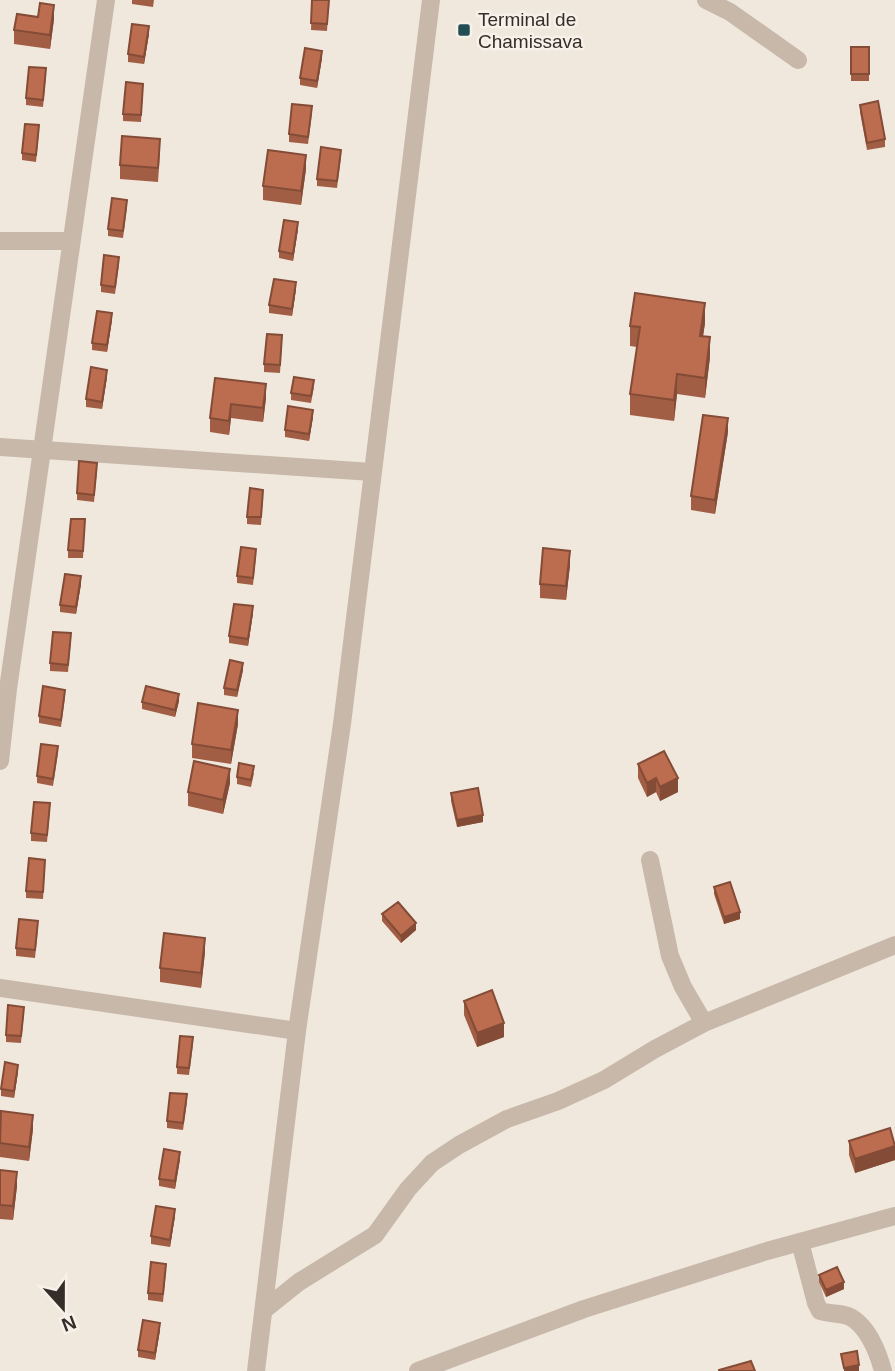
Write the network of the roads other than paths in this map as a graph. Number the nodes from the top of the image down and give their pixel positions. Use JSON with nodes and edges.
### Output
{"nodes":[{"id":1,"x":106,"y":0,"type":"edge"},
{"id":2,"x":431,"y":0,"type":"edge"},
{"id":3,"x":706,"y":0,"type":"edge"},
{"id":4,"x":798,"y":61,"type":"dead end"},
{"id":5,"x":0,"y":241,"type":"edge"},
{"id":6,"x":71,"y":241,"type":"junction"},
{"id":7,"x":0,"y":447,"type":"edge"},
{"id":8,"x":42,"y":450,"type":"junction"},
{"id":9,"x":372,"y":472,"type":"junction"},
{"id":10,"x":0,"y":761,"type":"edge"},
{"id":11,"x":650,"y":860,"type":"dead end"},
{"id":12,"x":895,"y":944,"type":"edge"},
{"id":13,"x":0,"y":988,"type":"edge"},
{"id":14,"x":704,"y":1023,"type":"junction"},
{"id":15,"x":297,"y":1031,"type":"junction"},
{"id":16,"x":895,"y":1216,"type":"edge"},
{"id":17,"x":800,"y":1242,"type":"junction"},
{"id":18,"x":264,"y":1310,"type":"junction"},
{"id":19,"x":256,"y":1371,"type":"edge"},
{"id":20,"x":418,"y":1371,"type":"edge"},
{"id":21,"x":883,"y":1371,"type":"edge"}],
"edges":[{"from":1,"to":6,"type":"street"},
{"from":2,"to":9,"type":"street"},
{"from":3,"to":4,"type":"street"},
{"from":5,"to":6,"type":"street"},
{"from":6,"to":8,"type":"street"},
{"from":7,"to":8,"type":"street"},
{"from":8,"to":9,"type":"street"},
{"from":8,"to":10,"type":"street"},
{"from":9,"to":15,"type":"street"},
{"from":11,"to":14,"type":"street"},
{"from":12,"to":14,"type":"street"},
{"from":13,"to":15,"type":"street"},
{"from":14,"to":18,"type":"street"},
{"from":15,"to":18,"type":"street"},
{"from":16,"to":17,"type":"street"},
{"from":17,"to":20,"type":"street"},
{"from":17,"to":21,"type":"street"},
{"from":18,"to":19,"type":"street"}]}
